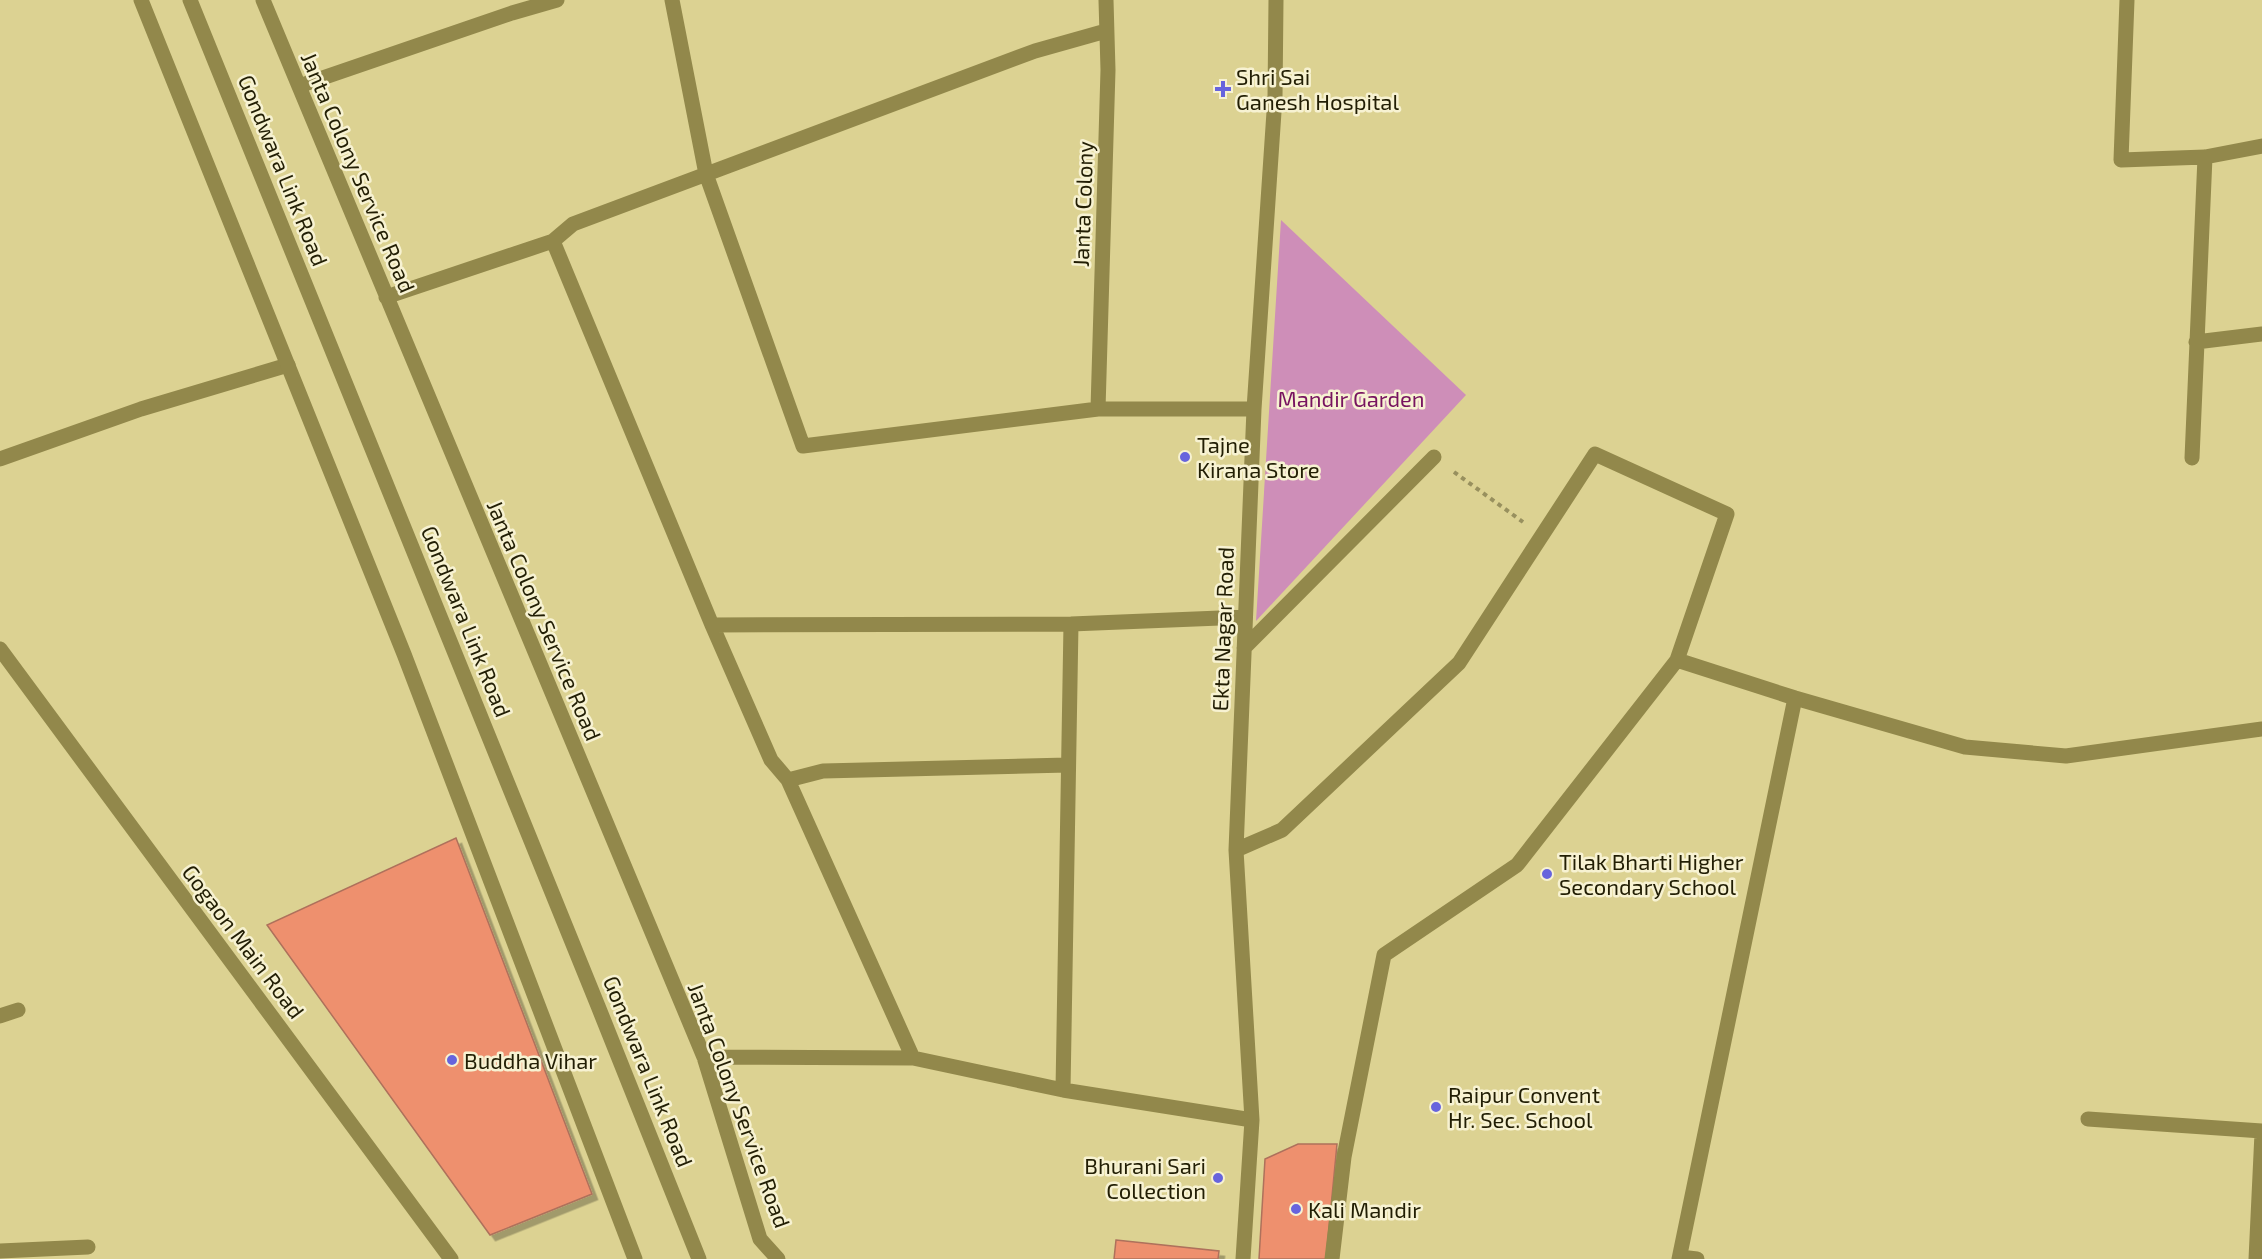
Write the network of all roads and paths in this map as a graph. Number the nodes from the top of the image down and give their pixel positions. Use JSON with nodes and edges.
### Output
{"nodes":[{"id":1,"x":141,"y":0,"type":"edge"},
{"id":2,"x":190,"y":0,"type":"edge"},
{"id":3,"x":262,"y":0,"type":"edge"},
{"id":4,"x":556,"y":0,"type":"edge"},
{"id":5,"x":672,"y":0,"type":"edge"},
{"id":6,"x":1106,"y":0,"type":"edge"},
{"id":7,"x":1276,"y":0,"type":"edge"},
{"id":8,"x":2127,"y":0,"type":"edge"},
{"id":9,"x":509,"y":7,"type":"edge"},
{"id":10,"x":1106,"y":31,"type":"junction"},
{"id":11,"x":298,"y":86,"type":"junction"},
{"id":12,"x":2262,"y":146,"type":"edge"},
{"id":13,"x":2205,"y":157,"type":"junction"},
{"id":14,"x":706,"y":174,"type":"junction"},
{"id":15,"x":553,"y":241,"type":"junction"},
{"id":16,"x":386,"y":297,"type":"junction"},
{"id":17,"x":2262,"y":334,"type":"edge"},
{"id":18,"x":2196,"y":342,"type":"junction"},
{"id":19,"x":288,"y":365,"type":"junction"},
{"id":20,"x":1098,"y":409,"type":"junction"},
{"id":21,"x":1254,"y":409,"type":"junction"},
{"id":22,"x":1434,"y":457,"type":"joint"},
{"id":23,"x":2192,"y":458,"type":"dead end"},
{"id":24,"x":0,"y":459,"type":"edge"},
{"id":25,"x":1542,"y":536,"type":"junction"},
{"id":26,"x":1245,"y":617,"type":"junction"},
{"id":27,"x":1071,"y":624,"type":"junction"},
{"id":28,"x":712,"y":625,"type":"junction"},
{"id":29,"x":1244,"y":648,"type":"junction"},
{"id":30,"x":0,"y":649,"type":"edge"},
{"id":31,"x":1677,"y":660,"type":"junction"},
{"id":32,"x":1796,"y":698,"type":"junction"},
{"id":33,"x":2262,"y":729,"type":"edge"},
{"id":34,"x":1068,"y":765,"type":"junction"},
{"id":35,"x":788,"y":780,"type":"junction"},
{"id":36,"x":1236,"y":850,"type":"junction"},
{"id":37,"x":18,"y":1011,"type":"dead end"},
{"id":38,"x":0,"y":1016,"type":"edge"},
{"id":39,"x":704,"y":1057,"type":"junction"},
{"id":40,"x":913,"y":1058,"type":"junction"},
{"id":41,"x":1064,"y":1090,"type":"junction"},
{"id":42,"x":2088,"y":1119,"type":"dead end"},
{"id":43,"x":1251,"y":1120,"type":"junction"},
{"id":44,"x":2262,"y":1132,"type":"edge"},
{"id":45,"x":88,"y":1247,"type":"dead end"},
{"id":46,"x":0,"y":1251,"type":"edge"},
{"id":47,"x":448,"y":1258,"type":"edge"},
{"id":48,"x":1680,"y":1258,"type":"edge"},
{"id":49,"x":635,"y":1259,"type":"edge"},
{"id":50,"x":699,"y":1259,"type":"edge"},
{"id":51,"x":778,"y":1259,"type":"edge"},
{"id":52,"x":1243,"y":1259,"type":"edge"},
{"id":53,"x":1332,"y":1259,"type":"edge"},
{"id":54,"x":1697,"y":1259,"type":"edge"},
{"id":55,"x":2256,"y":1259,"type":"edge"}],
"edges":[{"from":1,"to":19,"type":"street"},
{"from":2,"to":50,"type":"street","name":"Gondwara Link Road"},
{"from":3,"to":11,"type":"street","name":"Janta Colony Service Road"},
{"from":4,"to":9,"type":"street"},
{"from":5,"to":14,"type":"street"},
{"from":6,"to":10,"type":"street","name":"Janta Colony"},
{"from":7,"to":21,"type":"street","name":"Ekta Nagar Road"},
{"from":8,"to":13,"type":"street"},
{"from":9,"to":11,"type":"street"},
{"from":10,"to":14,"type":"street"},
{"from":10,"to":20,"type":"street","name":"Janta Colony"},
{"from":11,"to":16,"type":"street","name":"Janta Colony Service Road"},
{"from":12,"to":13,"type":"street"},
{"from":13,"to":18,"type":"street"},
{"from":14,"to":15,"type":"street"},
{"from":14,"to":20,"type":"street"},
{"from":15,"to":16,"type":"street"},
{"from":15,"to":28,"type":"street"},
{"from":16,"to":39,"type":"street","name":"Janta Colony Service Road"},
{"from":17,"to":18,"type":"street"},
{"from":18,"to":23,"type":"street"},
{"from":19,"to":24,"type":"street"},
{"from":19,"to":49,"type":"street"},
{"from":20,"to":21,"type":"street"},
{"from":21,"to":26,"type":"street","name":"Ekta Nagar Road"},
{"from":22,"to":25,"type":"path"},
{"from":22,"to":29,"type":"street"},
{"from":25,"to":31,"type":"street"},
{"from":25,"to":36,"type":"street"},
{"from":26,"to":27,"type":"street"},
{"from":26,"to":29,"type":"street","name":"Ekta Nagar Road"},
{"from":27,"to":28,"type":"street"},
{"from":27,"to":34,"type":"street"},
{"from":28,"to":35,"type":"street"},
{"from":29,"to":36,"type":"street","name":"Ekta Nagar Road"},
{"from":30,"to":47,"type":"street","name":"Gogaon Main Road"},
{"from":31,"to":32,"type":"street"},
{"from":31,"to":53,"type":"street"},
{"from":32,"to":33,"type":"street"},
{"from":32,"to":48,"type":"street"},
{"from":34,"to":35,"type":"street"},
{"from":34,"to":41,"type":"street"},
{"from":35,"to":40,"type":"street"},
{"from":36,"to":43,"type":"street","name":"Ekta Nagar Road"},
{"from":37,"to":38,"type":"street"},
{"from":39,"to":40,"type":"street"},
{"from":39,"to":51,"type":"street","name":"Janta Colony Service Road"},
{"from":40,"to":41,"type":"street"},
{"from":41,"to":43,"type":"street"},
{"from":42,"to":44,"type":"street"},
{"from":43,"to":52,"type":"street","name":"Ekta Nagar Road"},
{"from":44,"to":55,"type":"street"},
{"from":45,"to":46,"type":"street"},
{"from":48,"to":54,"type":"street"}]}
